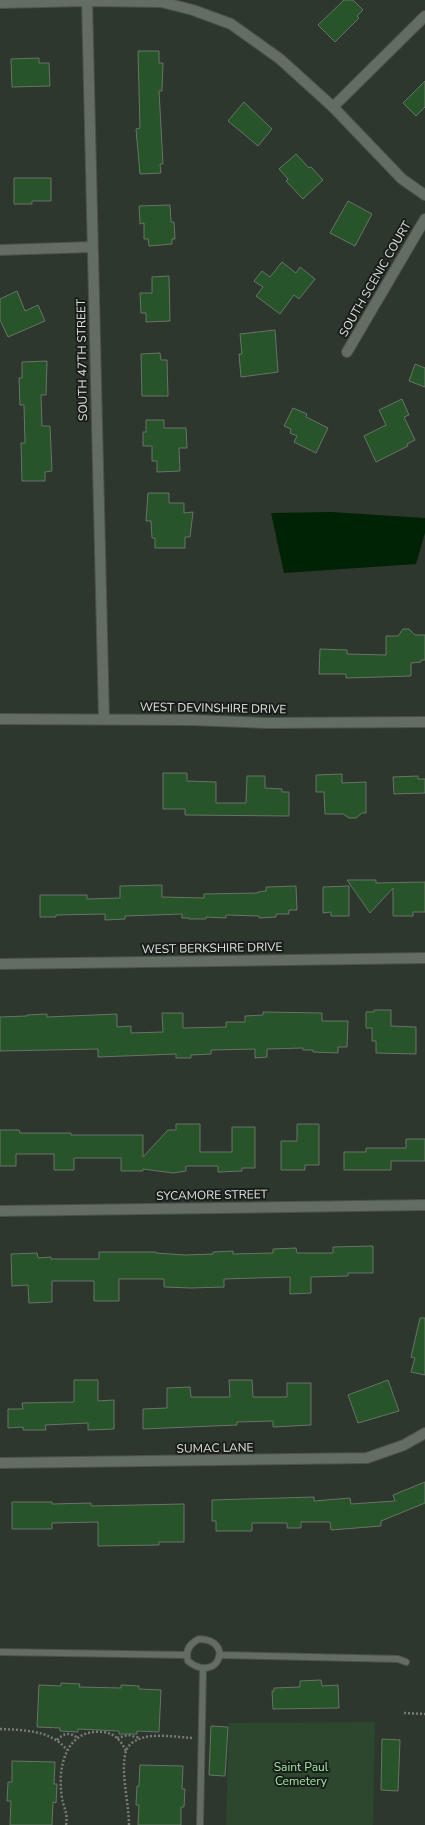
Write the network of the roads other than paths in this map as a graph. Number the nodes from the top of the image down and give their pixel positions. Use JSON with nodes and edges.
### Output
{"nodes":[{"id":1,"x":86,"y":1,"type":"edge"},
{"id":2,"x":0,"y":3,"type":"edge"},
{"id":3,"x":425,"y":16,"type":"edge"},
{"id":4,"x":333,"y":107,"type":"junction"},
{"id":5,"x":425,"y":195,"type":"edge"},
{"id":6,"x":425,"y":219,"type":"edge"},
{"id":7,"x":92,"y":247,"type":"junction"},
{"id":8,"x":0,"y":250,"type":"edge"},
{"id":9,"x":348,"y":352,"type":"dead end"},
{"id":10,"x":0,"y":719,"type":"edge"},
{"id":11,"x":104,"y":719,"type":"junction"},
{"id":12,"x":425,"y":722,"type":"edge"},
{"id":13,"x":425,"y":958,"type":"edge"},
{"id":14,"x":0,"y":964,"type":"edge"},
{"id":15,"x":425,"y":1206,"type":"edge"},
{"id":16,"x":0,"y":1211,"type":"edge"},
{"id":17,"x":425,"y":1433,"type":"edge"},
{"id":18,"x":0,"y":1463,"type":"edge"},
{"id":19,"x":0,"y":1652,"type":"edge"},
{"id":20,"x":186,"y":1655,"type":"junction"},
{"id":21,"x":220,"y":1655,"type":"junction"},
{"id":22,"x":406,"y":1662,"type":"dead end"},
{"id":23,"x":203,"y":1669,"type":"junction"},
{"id":24,"x":200,"y":1825,"type":"edge"}],
"edges":[{"from":1,"to":2,"type":"street"},
{"from":1,"to":4,"type":"street"},
{"from":1,"to":7,"type":"street","name":"SOUTH 47TH STREET"},
{"from":3,"to":4,"type":"street"},
{"from":4,"to":5,"type":"street"},
{"from":6,"to":9,"type":"street","name":"SOUTH SCENIC COURT"},
{"from":7,"to":8,"type":"street"},
{"from":7,"to":11,"type":"street","name":"SOUTH 47TH STREET"},
{"from":10,"to":11,"type":"street","name":"WEST DEVINSHIRE DRIVE"},
{"from":11,"to":12,"type":"street","name":"WEST DEVINSHIRE DRIVE"},
{"from":13,"to":14,"type":"street","name":"WEST BERKSHIRE DRIVE"},
{"from":15,"to":16,"type":"street","name":"SYCAMORE STREET"},
{"from":17,"to":18,"type":"street","name":"SUMAC LANE"},
{"from":19,"to":20,"type":"lane"},
{"from":20,"to":21,"type":"lane"},
{"from":20,"to":23,"type":"lane"},
{"from":21,"to":22,"type":"lane"},
{"from":21,"to":23,"type":"lane"},
{"from":23,"to":24,"type":"lane"}]}
